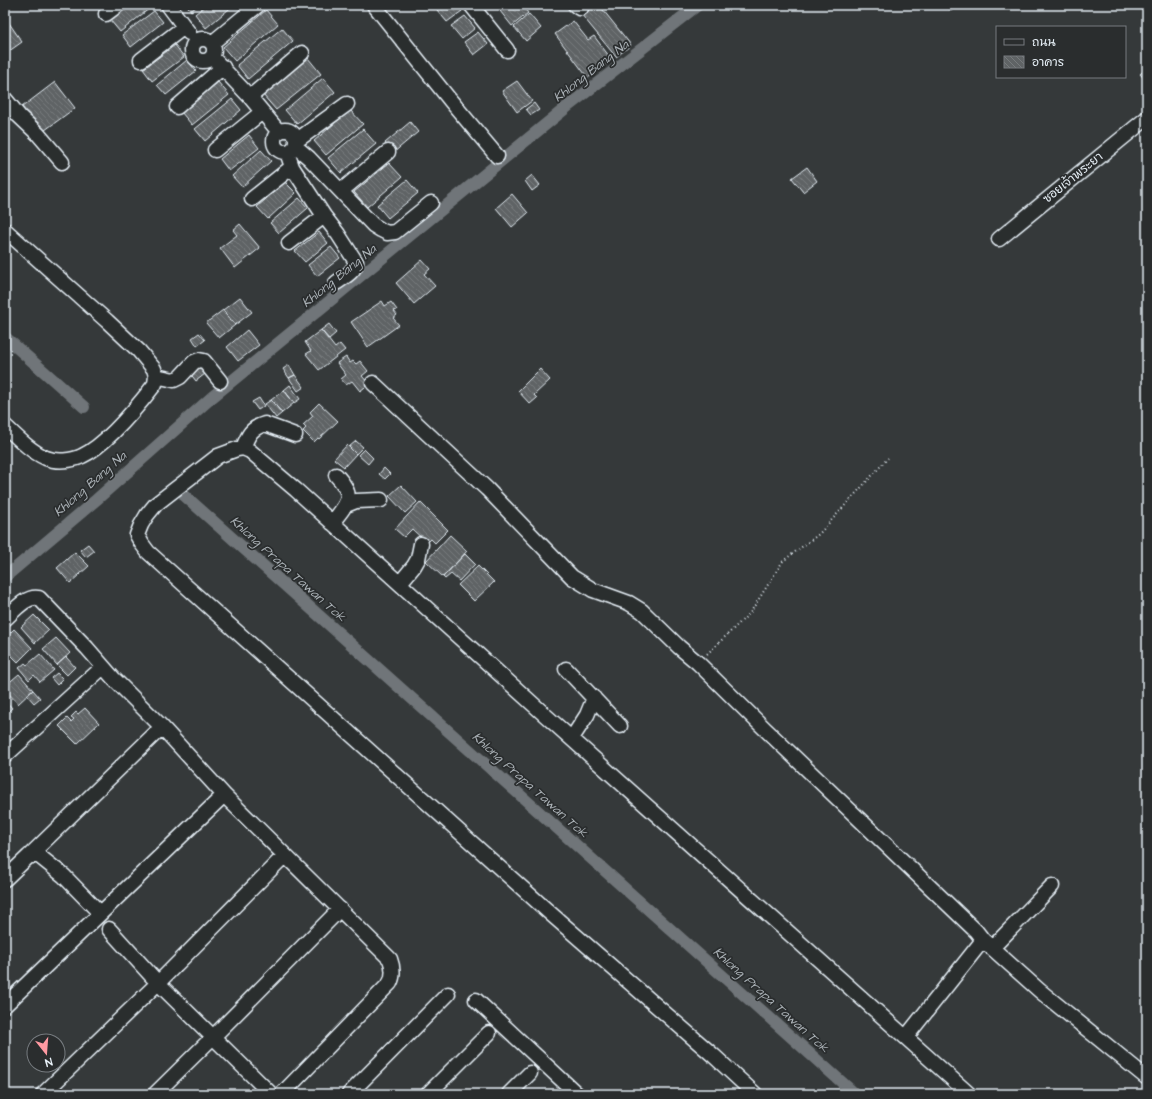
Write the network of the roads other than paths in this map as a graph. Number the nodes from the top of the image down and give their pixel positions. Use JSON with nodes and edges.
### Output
{"nodes":[{"id":1,"x":118,"y":5,"type":"edge"},
{"id":2,"x":168,"y":5,"type":"edge"},
{"id":3,"x":258,"y":5,"type":"edge"},
{"id":4,"x":374,"y":5,"type":"edge"},
{"id":5,"x":471,"y":5,"type":"edge"},
{"id":6,"x":575,"y":5,"type":"edge"},
{"id":7,"x":582,"y":5,"type":"edge"},
{"id":8,"x":106,"y":14,"type":"dead end"},
{"id":9,"x":184,"y":26,"type":"junction"},
{"id":10,"x":196,"y":42,"type":"junction"},
{"id":11,"x":212,"y":43,"type":"junction"},
{"id":12,"x":507,"y":50,"type":"dead end"},
{"id":13,"x":302,"y":53,"type":"dead end"},
{"id":14,"x":212,"y":57,"type":"junction"},
{"id":15,"x":141,"y":60,"type":"dead end"},
{"id":16,"x":223,"y":67,"type":"junction"},
{"id":17,"x":250,"y":97,"type":"junction"},
{"id":18,"x":5,"y":99,"type":"edge"},
{"id":19,"x":347,"y":104,"type":"dead end"},
{"id":20,"x":177,"y":107,"type":"dead end"},
{"id":21,"x":262,"y":112,"type":"junction"},
{"id":22,"x":1147,"y":118,"type":"edge"},
{"id":23,"x":293,"y":146,"type":"junction"},
{"id":24,"x":215,"y":150,"type":"dead end"},
{"id":25,"x":388,"y":152,"type":"dead end"},
{"id":26,"x":497,"y":156,"type":"dead end"},
{"id":27,"x":62,"y":162,"type":"dead end"},
{"id":28,"x":292,"y":167,"type":"junction"},
{"id":29,"x":341,"y":191,"type":"junction"},
{"id":30,"x":252,"y":199,"type":"dead end"},
{"id":31,"x":431,"y":203,"type":"dead end"},
{"id":32,"x":324,"y":216,"type":"junction"},
{"id":33,"x":5,"y":230,"type":"edge"},
{"id":34,"x":999,"y":239,"type":"dead end"},
{"id":35,"x":289,"y":244,"type":"dead end"},
{"id":36,"x":336,"y":283,"type":"dead end"},
{"id":37,"x":156,"y":376,"type":"junction"},
{"id":38,"x":220,"y":380,"type":"dead end"},
{"id":39,"x":373,"y":383,"type":"dead end"},
{"id":40,"x":5,"y":426,"type":"edge"},
{"id":41,"x":295,"y":436,"type":"dead end"},
{"id":42,"x":243,"y":448,"type":"junction"},
{"id":43,"x":336,"y":475,"type":"dead end"},
{"id":44,"x":381,"y":500,"type":"dead end"},
{"id":45,"x":346,"y":505,"type":"junction"},
{"id":46,"x":332,"y":523,"type":"junction"},
{"id":47,"x":421,"y":544,"type":"dead end"},
{"id":48,"x":400,"y":583,"type":"junction"},
{"id":49,"x":5,"y":619,"type":"edge"},
{"id":50,"x":103,"y":667,"type":"junction"},
{"id":51,"x":566,"y":669,"type":"dead end"},
{"id":52,"x":594,"y":698,"type":"junction"},
{"id":53,"x":620,"y":726,"type":"dead end"},
{"id":54,"x":162,"y":727,"type":"junction"},
{"id":55,"x":572,"y":738,"type":"junction"},
{"id":56,"x":5,"y":756,"type":"edge"},
{"id":57,"x":224,"y":795,"type":"junction"},
{"id":58,"x":285,"y":855,"type":"junction"},
{"id":59,"x":30,"y":856,"type":"junction"},
{"id":60,"x":5,"y":879,"type":"edge"},
{"id":61,"x":1052,"y":886,"type":"dead end"},
{"id":62,"x":340,"y":909,"type":"junction"},
{"id":63,"x":100,"y":914,"type":"junction"},
{"id":64,"x":109,"y":928,"type":"dead end"},
{"id":65,"x":988,"y":944,"type":"junction"},
{"id":66,"x":158,"y":983,"type":"junction"},
{"id":67,"x":448,"y":994,"type":"dead end"},
{"id":68,"x":476,"y":1000,"type":"dead end"},
{"id":69,"x":5,"y":1005,"type":"edge"},
{"id":70,"x":489,"y":1033,"type":"dead end"},
{"id":71,"x":213,"y":1037,"type":"junction"},
{"id":72,"x":906,"y":1037,"type":"junction"},
{"id":73,"x":530,"y":1073,"type":"dead end"},
{"id":74,"x":1147,"y":1078,"type":"edge"},
{"id":75,"x":43,"y":1094,"type":"edge"},
{"id":76,"x":155,"y":1094,"type":"edge"},
{"id":77,"x":271,"y":1094,"type":"edge"},
{"id":78,"x":282,"y":1094,"type":"edge"},
{"id":79,"x":348,"y":1094,"type":"edge"},
{"id":80,"x":428,"y":1094,"type":"edge"},
{"id":81,"x":509,"y":1094,"type":"edge"},
{"id":82,"x":577,"y":1094,"type":"edge"},
{"id":83,"x":755,"y":1094,"type":"edge"},
{"id":84,"x":970,"y":1094,"type":"edge"}],
"edges":[{"from":1,"to":8,"type":"street"},
{"from":2,"to":9,"type":"street"},
{"from":3,"to":11,"type":"street"},
{"from":4,"to":26,"type":"street"},
{"from":5,"to":12,"type":"street"},
{"from":6,"to":7,"type":"street"},
{"from":9,"to":10,"type":"street"},
{"from":9,"to":15,"type":"street"},
{"from":10,"to":11,"type":"street"},
{"from":10,"to":14,"type":"street"},
{"from":11,"to":14,"type":"street"},
{"from":13,"to":17,"type":"street"},
{"from":14,"to":16,"type":"street"},
{"from":16,"to":17,"type":"street"},
{"from":16,"to":20,"type":"street"},
{"from":17,"to":21,"type":"street"},
{"from":18,"to":27,"type":"street"},
{"from":19,"to":23,"type":"street"},
{"from":21,"to":23,"type":"street"},
{"from":21,"to":24,"type":"street"},
{"from":22,"to":34,"type":"street","name":"ซอยเจ้าพระยา"},
{"from":23,"to":28,"type":"street"},
{"from":23,"to":29,"type":"street"},
{"from":25,"to":29,"type":"street"},
{"from":28,"to":30,"type":"street"},
{"from":28,"to":32,"type":"street"},
{"from":29,"to":31,"type":"street"},
{"from":32,"to":35,"type":"street"},
{"from":32,"to":36,"type":"street"},
{"from":33,"to":37,"type":"street"},
{"from":37,"to":38,"type":"street"},
{"from":37,"to":40,"type":"street"},
{"from":39,"to":65,"type":"street"},
{"from":41,"to":42,"type":"street"},
{"from":42,"to":46,"type":"street"},
{"from":42,"to":83,"type":"street"},
{"from":43,"to":45,"type":"street"},
{"from":44,"to":45,"type":"street"},
{"from":45,"to":46,"type":"street"},
{"from":46,"to":48,"type":"street"},
{"from":47,"to":48,"type":"street"},
{"from":48,"to":55,"type":"street"},
{"from":49,"to":50,"type":"street"},
{"from":50,"to":54,"type":"street"},
{"from":50,"to":56,"type":"street"},
{"from":51,"to":52,"type":"street"},
{"from":52,"to":53,"type":"street"},
{"from":52,"to":55,"type":"street"},
{"from":54,"to":57,"type":"street"},
{"from":54,"to":59,"type":"street"},
{"from":55,"to":72,"type":"street"},
{"from":57,"to":58,"type":"street"},
{"from":57,"to":63,"type":"street"},
{"from":58,"to":62,"type":"street"},
{"from":58,"to":66,"type":"street"},
{"from":59,"to":60,"type":"street"},
{"from":59,"to":63,"type":"street"},
{"from":61,"to":65,"type":"street"},
{"from":62,"to":71,"type":"street"},
{"from":62,"to":78,"type":"street"},
{"from":63,"to":69,"type":"street"},
{"from":64,"to":66,"type":"street"},
{"from":65,"to":72,"type":"street"},
{"from":65,"to":74,"type":"street"},
{"from":66,"to":71,"type":"street"},
{"from":66,"to":75,"type":"street"},
{"from":67,"to":79,"type":"street"},
{"from":68,"to":82,"type":"street"},
{"from":70,"to":80,"type":"street"},
{"from":71,"to":76,"type":"street"},
{"from":71,"to":77,"type":"street"},
{"from":72,"to":84,"type":"street"},
{"from":73,"to":81,"type":"street"}]}
